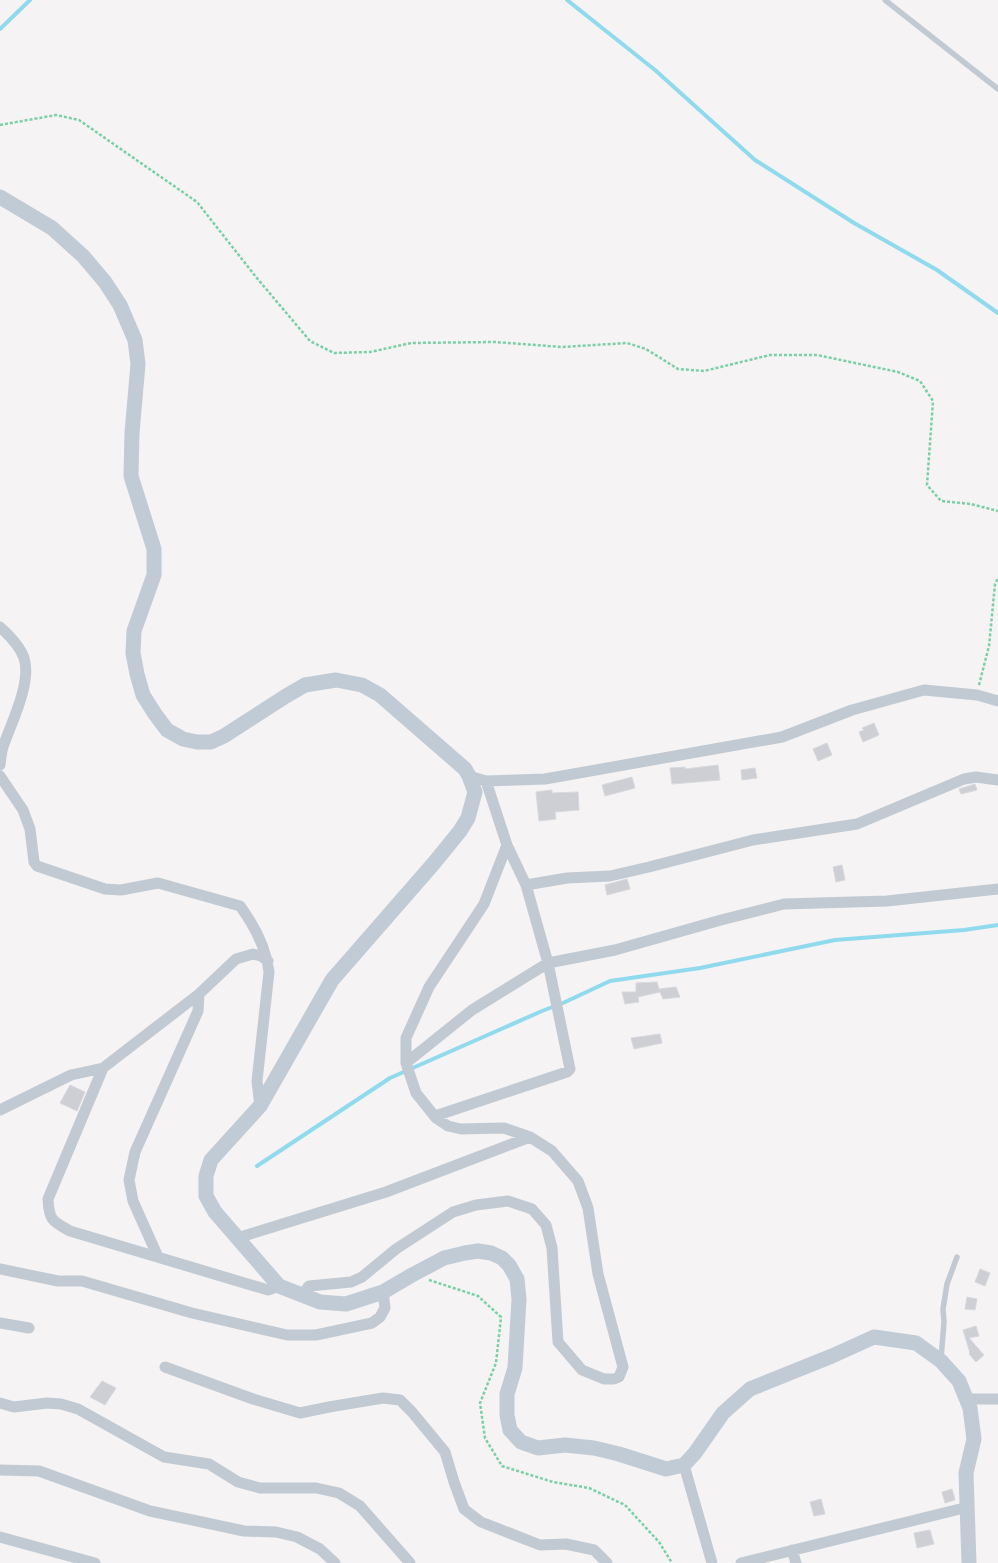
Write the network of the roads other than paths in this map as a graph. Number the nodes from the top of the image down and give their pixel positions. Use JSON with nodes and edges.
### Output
{"nodes":[{"id":1,"x":885,"y":0,"type":"edge"},
{"id":2,"x":998,"y":88,"type":"edge"},
{"id":3,"x":0,"y":197,"type":"edge"},
{"id":4,"x":0,"y":627,"type":"edge"},
{"id":5,"x":998,"y":701,"type":"edge"},
{"id":6,"x":0,"y":765,"type":"edge"},
{"id":7,"x":0,"y":776,"type":"edge"},
{"id":8,"x":469,"y":776,"type":"junction"},
{"id":9,"x":998,"y":780,"type":"edge"},
{"id":10,"x":486,"y":781,"type":"junction"},
{"id":11,"x":507,"y":845,"type":"junction"},
{"id":12,"x":526,"y":885,"type":"junction"},
{"id":13,"x":998,"y":889,"type":"edge"},
{"id":14,"x":268,"y":961,"type":"junction"},
{"id":15,"x":548,"y":963,"type":"junction"},
{"id":16,"x":199,"y":994,"type":"junction"},
{"id":17,"x":406,"y":1063,"type":"junction"},
{"id":18,"x":103,"y":1068,"type":"junction"},
{"id":19,"x":260,"y":1106,"type":"junction"},
{"id":20,"x":0,"y":1110,"type":"edge"},
{"id":21,"x":434,"y":1116,"type":"junction"},
{"id":22,"x":530,"y":1137,"type":"junction"},
{"id":23,"x":237,"y":1238,"type":"junction"},
{"id":24,"x":158,"y":1257,"type":"junction"},
{"id":25,"x":956,"y":1257,"type":"dead end"},
{"id":26,"x":0,"y":1269,"type":"edge"},
{"id":27,"x":279,"y":1286,"type":"junction"},
{"id":28,"x":383,"y":1292,"type":"junction"},
{"id":29,"x":302,"y":1295,"type":"junction"},
{"id":30,"x":0,"y":1323,"type":"edge"},
{"id":31,"x":29,"y":1328,"type":"dead end"},
{"id":32,"x":941,"y":1361,"type":"junction"},
{"id":33,"x":165,"y":1367,"type":"dead end"},
{"id":34,"x":966,"y":1399,"type":"junction"},
{"id":35,"x":998,"y":1400,"type":"edge"},
{"id":36,"x":0,"y":1403,"type":"edge"},
{"id":37,"x":684,"y":1465,"type":"junction"},
{"id":38,"x":0,"y":1470,"type":"edge"},
{"id":39,"x":968,"y":1507,"type":"junction"},
{"id":40,"x":0,"y":1537,"type":"edge"},
{"id":41,"x":792,"y":1550,"type":"junction"},
{"id":42,"x":96,"y":1563,"type":"edge"},
{"id":43,"x":336,"y":1563,"type":"edge"},
{"id":44,"x":410,"y":1563,"type":"edge"},
{"id":45,"x":607,"y":1563,"type":"edge"},
{"id":46,"x":712,"y":1563,"type":"edge"},
{"id":47,"x":741,"y":1563,"type":"edge"},
{"id":48,"x":796,"y":1563,"type":"edge"},
{"id":49,"x":969,"y":1563,"type":"edge"}],
"edges":[{"from":1,"to":2,"type":"lane"},
{"from":3,"to":8,"type":"main road"},
{"from":4,"to":6,"type":"street"},
{"from":5,"to":10,"type":"street"},
{"from":7,"to":14,"type":"street"},
{"from":8,"to":10,"type":"street"},
{"from":8,"to":19,"type":"main road"},
{"from":9,"to":12,"type":"street"},
{"from":10,"to":11,"type":"street"},
{"from":11,"to":12,"type":"street"},
{"from":11,"to":17,"type":"street"},
{"from":12,"to":15,"type":"street"},
{"from":13,"to":15,"type":"street"},
{"from":14,"to":16,"type":"street"},
{"from":14,"to":19,"type":"street"},
{"from":15,"to":17,"type":"street"},
{"from":15,"to":21,"type":"street"},
{"from":16,"to":18,"type":"street"},
{"from":16,"to":24,"type":"street"},
{"from":17,"to":21,"type":"street"},
{"from":18,"to":20,"type":"street"},
{"from":18,"to":24,"type":"street"},
{"from":19,"to":23,"type":"main road"},
{"from":21,"to":22,"type":"street"},
{"from":22,"to":23,"type":"street"},
{"from":22,"to":29,"type":"street"},
{"from":23,"to":27,"type":"main road"},
{"from":24,"to":27,"type":"street"},
{"from":25,"to":32,"type":"lane"},
{"from":26,"to":28,"type":"street"},
{"from":27,"to":29,"type":"main road"},
{"from":28,"to":29,"type":"main road"},
{"from":28,"to":37,"type":"main road"},
{"from":30,"to":31,"type":"street"},
{"from":32,"to":34,"type":"main road"},
{"from":32,"to":37,"type":"main road"},
{"from":33,"to":45,"type":"street"},
{"from":34,"to":35,"type":"street"},
{"from":34,"to":39,"type":"main road"},
{"from":36,"to":44,"type":"street"},
{"from":37,"to":46,"type":"street"},
{"from":38,"to":43,"type":"street"},
{"from":39,"to":41,"type":"street"},
{"from":39,"to":49,"type":"main road"},
{"from":40,"to":42,"type":"street"},
{"from":41,"to":47,"type":"street"},
{"from":41,"to":48,"type":"street"}]}
